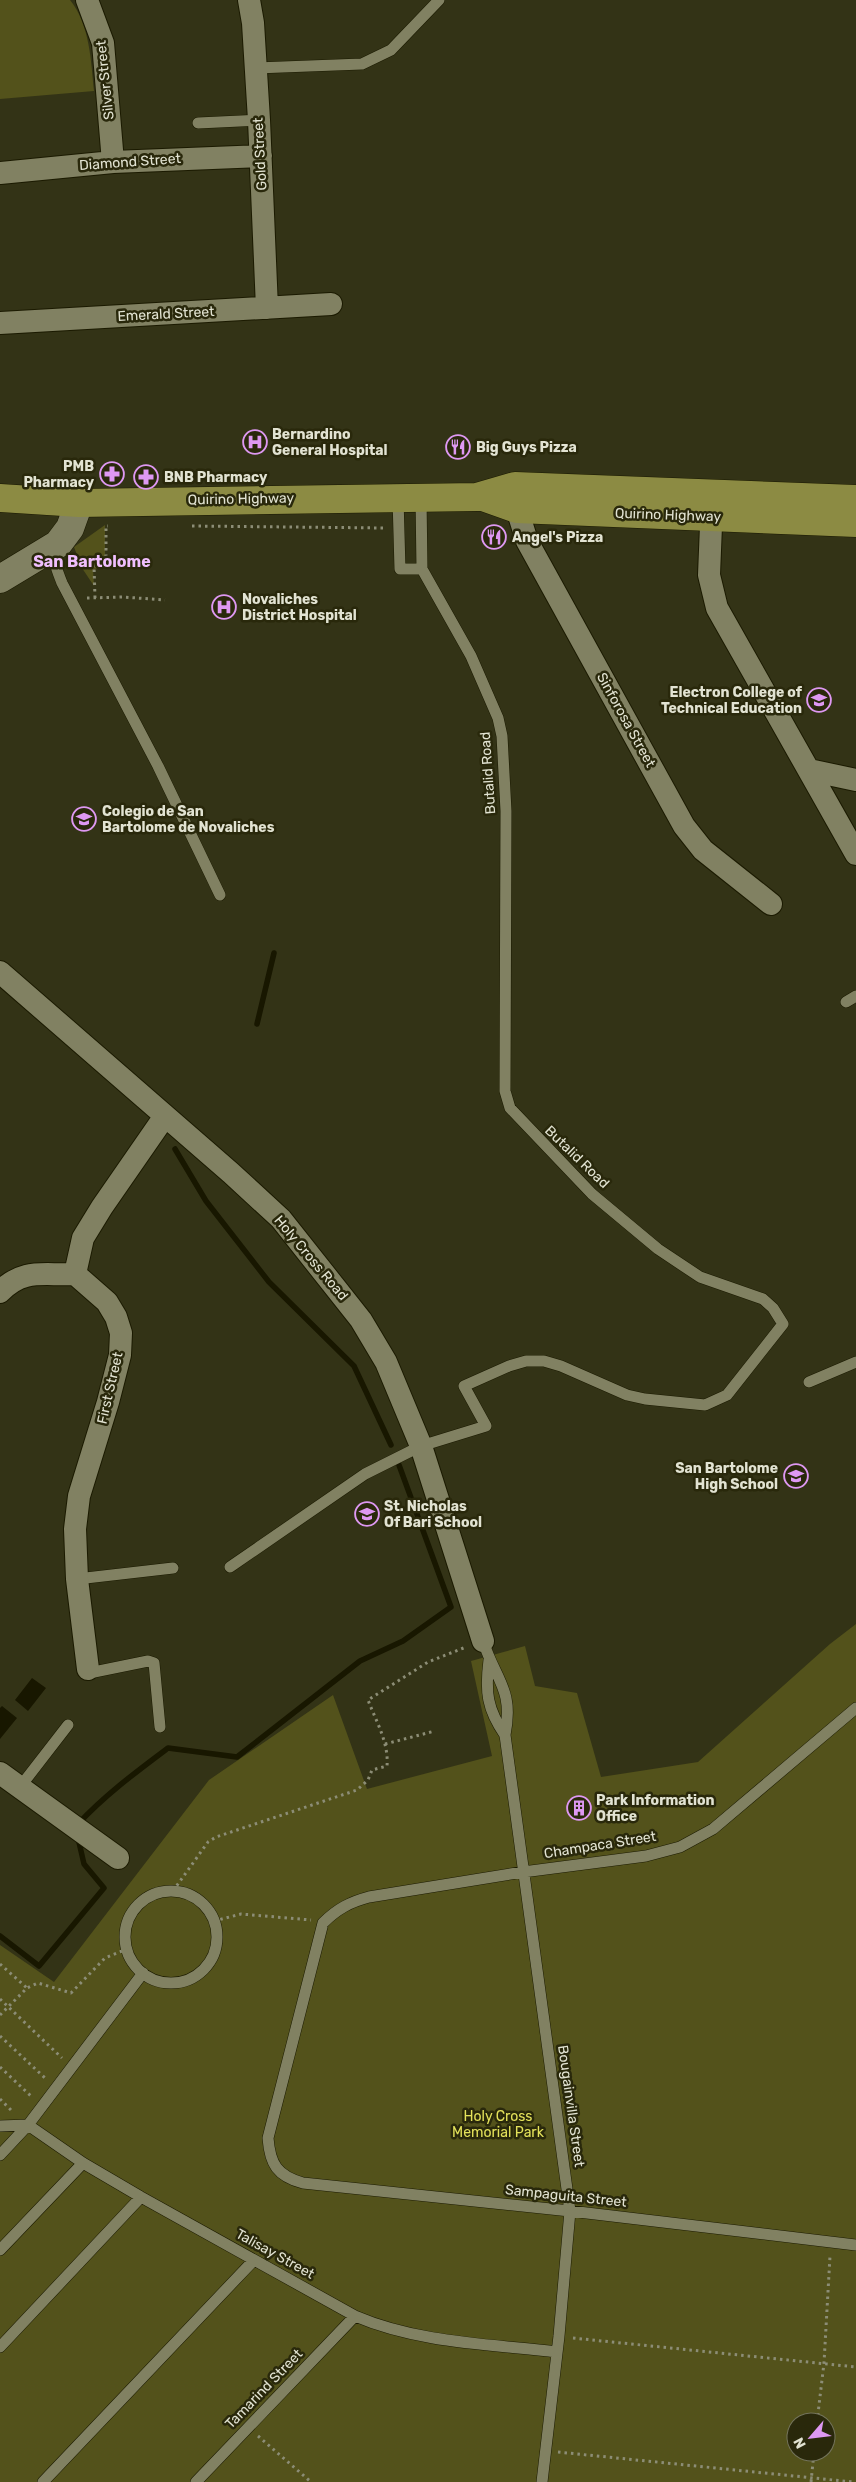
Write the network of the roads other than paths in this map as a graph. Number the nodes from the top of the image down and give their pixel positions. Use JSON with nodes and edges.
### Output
{"nodes":[{"id":1,"x":87,"y":0,"type":"edge"},
{"id":2,"x":249,"y":0,"type":"edge"},
{"id":3,"x":439,"y":0,"type":"edge"},
{"id":4,"x":256,"y":68,"type":"junction"},
{"id":5,"x":259,"y":120,"type":"junction"},
{"id":6,"x":198,"y":123,"type":"dead end"},
{"id":7,"x":261,"y":156,"type":"junction"},
{"id":8,"x":113,"y":162,"type":"junction"},
{"id":9,"x":0,"y":173,"type":"edge"},
{"id":10,"x":331,"y":304,"type":"dead end"},
{"id":11,"x":266,"y":308,"type":"junction"},
{"id":12,"x":0,"y":323,"type":"edge"},
{"id":13,"x":410,"y":497,"type":"junction"},
{"id":14,"x":483,"y":497,"type":"junction"},
{"id":15,"x":0,"y":498,"type":"edge"},
{"id":16,"x":856,"y":499,"type":"edge"},
{"id":17,"x":79,"y":503,"type":"junction"},
{"id":18,"x":712,"y":505,"type":"junction"},
{"id":19,"x":765,"y":507,"type":"junction"},
{"id":20,"x":517,"y":510,"type":"junction"},
{"id":21,"x":856,"y":523,"type":"edge"},
{"id":22,"x":58,"y":544,"type":"junction"},
{"id":23,"x":422,"y":569,"type":"junction"},
{"id":24,"x":11,"y":572,"type":"edge"},
{"id":25,"x":62,"y":583,"type":"junction"},
{"id":26,"x":809,"y":770,"type":"junction"},
{"id":27,"x":856,"y":780,"type":"edge"},
{"id":28,"x":856,"y":854,"type":"edge"},
{"id":29,"x":220,"y":895,"type":"dead end"},
{"id":30,"x":771,"y":904,"type":"dead end"},
{"id":31,"x":0,"y":972,"type":"edge"},
{"id":32,"x":856,"y":996,"type":"edge"},
{"id":33,"x":846,"y":1002,"type":"dead end"},
{"id":34,"x":166,"y":1116,"type":"junction"},
{"id":35,"x":75,"y":1274,"type":"junction"},
{"id":36,"x":0,"y":1292,"type":"edge"},
{"id":37,"x":856,"y":1362,"type":"edge"},
{"id":38,"x":809,"y":1382,"type":"dead end"},
{"id":39,"x":421,"y":1446,"type":"junction"},
{"id":40,"x":230,"y":1567,"type":"dead end"},
{"id":41,"x":173,"y":1568,"type":"dead end"},
{"id":42,"x":77,"y":1579,"type":"junction"},
{"id":43,"x":486,"y":1651,"type":"junction"},
{"id":44,"x":88,"y":1669,"type":"joint"},
{"id":45,"x":856,"y":1708,"type":"edge"},
{"id":46,"x":68,"y":1725,"type":"dead end"},
{"id":47,"x":160,"y":1727,"type":"dead end"},
{"id":48,"x":504,"y":1735,"type":"junction"},
{"id":49,"x":0,"y":1773,"type":"edge"},
{"id":50,"x":20,"y":1787,"type":"junction"},
{"id":51,"x":118,"y":1858,"type":"dead end"},
{"id":52,"x":524,"y":1872,"type":"junction"},
{"id":53,"x":143,"y":1973,"type":"junction"},
{"id":54,"x":28,"y":2125,"type":"junction"},
{"id":55,"x":0,"y":2126,"type":"edge"},
{"id":56,"x":0,"y":2155,"type":"edge"},
{"id":57,"x":83,"y":2163,"type":"junction"},
{"id":58,"x":277,"y":2169,"type":"joint"},
{"id":59,"x":141,"y":2197,"type":"junction"},
{"id":60,"x":570,"y":2211,"type":"junction"},
{"id":61,"x":856,"y":2245,"type":"edge"},
{"id":62,"x":0,"y":2250,"type":"edge"},
{"id":63,"x":254,"y":2260,"type":"junction"},
{"id":64,"x":355,"y":2316,"type":"junction"},
{"id":65,"x":0,"y":2347,"type":"edge"},
{"id":66,"x":557,"y":2352,"type":"junction"},
{"id":67,"x":43,"y":2482,"type":"edge"},
{"id":68,"x":196,"y":2482,"type":"edge"},
{"id":69,"x":542,"y":2482,"type":"edge"}],
"edges":[{"from":1,"to":8,"type":"street","name":"Silver Street"},
{"from":2,"to":4,"type":"street","name":"Gold Street"},
{"from":3,"to":4,"type":"lane"},
{"from":4,"to":5,"type":"street","name":"Gold Street"},
{"from":5,"to":6,"type":"lane"},
{"from":5,"to":7,"type":"street","name":"Gold Street"},
{"from":7,"to":8,"type":"street","name":"Diamond Street"},
{"from":7,"to":11,"type":"street","name":"Gold Street"},
{"from":8,"to":9,"type":"street","name":"Diamond Street"},
{"from":10,"to":11,"type":"street","name":"Emerald Street"},
{"from":11,"to":12,"type":"street","name":"Emerald Street"},
{"from":13,"to":14,"type":"main road","name":"Quirino Highway"},
{"from":13,"to":17,"type":"main road","name":"Quirino Highway"},
{"from":13,"to":23,"type":"lane","name":"Butalid Road"},
{"from":13,"to":23,"type":"lane"},
{"from":14,"to":18,"type":"main road","name":"Quirino Highway"},
{"from":14,"to":20,"type":"main road","name":"Quirino Highway"},
{"from":15,"to":17,"type":"main road","name":"Quirino Highway"},
{"from":16,"to":19,"type":"main road","name":"Quirino Highway"},
{"from":17,"to":22,"type":"street"},
{"from":18,"to":19,"type":"main road","name":"Quirino Highway"},
{"from":18,"to":20,"type":"main road","name":"Quirino Highway"},
{"from":18,"to":26,"type":"street"},
{"from":19,"to":21,"type":"main road","name":"Quirino Highway"},
{"from":20,"to":30,"type":"street","name":"Sinforosa Street"},
{"from":22,"to":24,"type":"street"},
{"from":22,"to":25,"type":"lane"},
{"from":23,"to":39,"type":"lane","name":"Butalid Road"},
{"from":24,"to":25,"type":"lane"},
{"from":25,"to":29,"type":"lane"},
{"from":26,"to":27,"type":"street"},
{"from":26,"to":28,"type":"street"},
{"from":31,"to":34,"type":"street","name":"Holy Cross Road"},
{"from":32,"to":33,"type":"lane"},
{"from":34,"to":35,"type":"street"},
{"from":34,"to":39,"type":"street","name":"Holy Cross Road"},
{"from":35,"to":36,"type":"street"},
{"from":35,"to":42,"type":"street","name":"First Street"},
{"from":37,"to":38,"type":"lane"},
{"from":39,"to":40,"type":"lane"},
{"from":39,"to":43,"type":"street","name":"Holy Cross Road"},
{"from":41,"to":42,"type":"lane"},
{"from":42,"to":44,"type":"street","name":"First Street"},
{"from":43,"to":48,"type":"lane","name":"Bougainvilla Street"},
{"from":43,"to":48,"type":"lane","name":"Bougainvilla Street"},
{"from":44,"to":47,"type":"lane"},
{"from":45,"to":52,"type":"lane","name":"Champaca Street"},
{"from":46,"to":50,"type":"lane"},
{"from":48,"to":52,"type":"lane","name":"Bougainvilla Street"},
{"from":49,"to":50,"type":"street"},
{"from":50,"to":51,"type":"street"},
{"from":52,"to":58,"type":"lane","name":"Champaca Street"},
{"from":52,"to":60,"type":"lane","name":"Bougainvilla Street"},
{"from":53,"to":53,"type":"lane"},
{"from":53,"to":54,"type":"lane"},
{"from":54,"to":55,"type":"lane"},
{"from":54,"to":56,"type":"lane"},
{"from":54,"to":57,"type":"lane","name":"Talisay Street"},
{"from":57,"to":59,"type":"lane","name":"Talisay Street"},
{"from":57,"to":62,"type":"lane"},
{"from":58,"to":60,"type":"lane","name":"Sampaguita Street"},
{"from":59,"to":63,"type":"lane","name":"Talisay Street"},
{"from":59,"to":65,"type":"lane"},
{"from":60,"to":61,"type":"lane","name":"Sampaguita Street"},
{"from":60,"to":66,"type":"lane","name":"Bougainvilla Street"},
{"from":63,"to":64,"type":"lane","name":"Talisay Street"},
{"from":63,"to":67,"type":"lane"},
{"from":64,"to":66,"type":"lane","name":"Talisay Street"},
{"from":64,"to":68,"type":"lane","name":"Tamarind Street"},
{"from":66,"to":69,"type":"lane","name":"Bougainvilla Street"}]}
